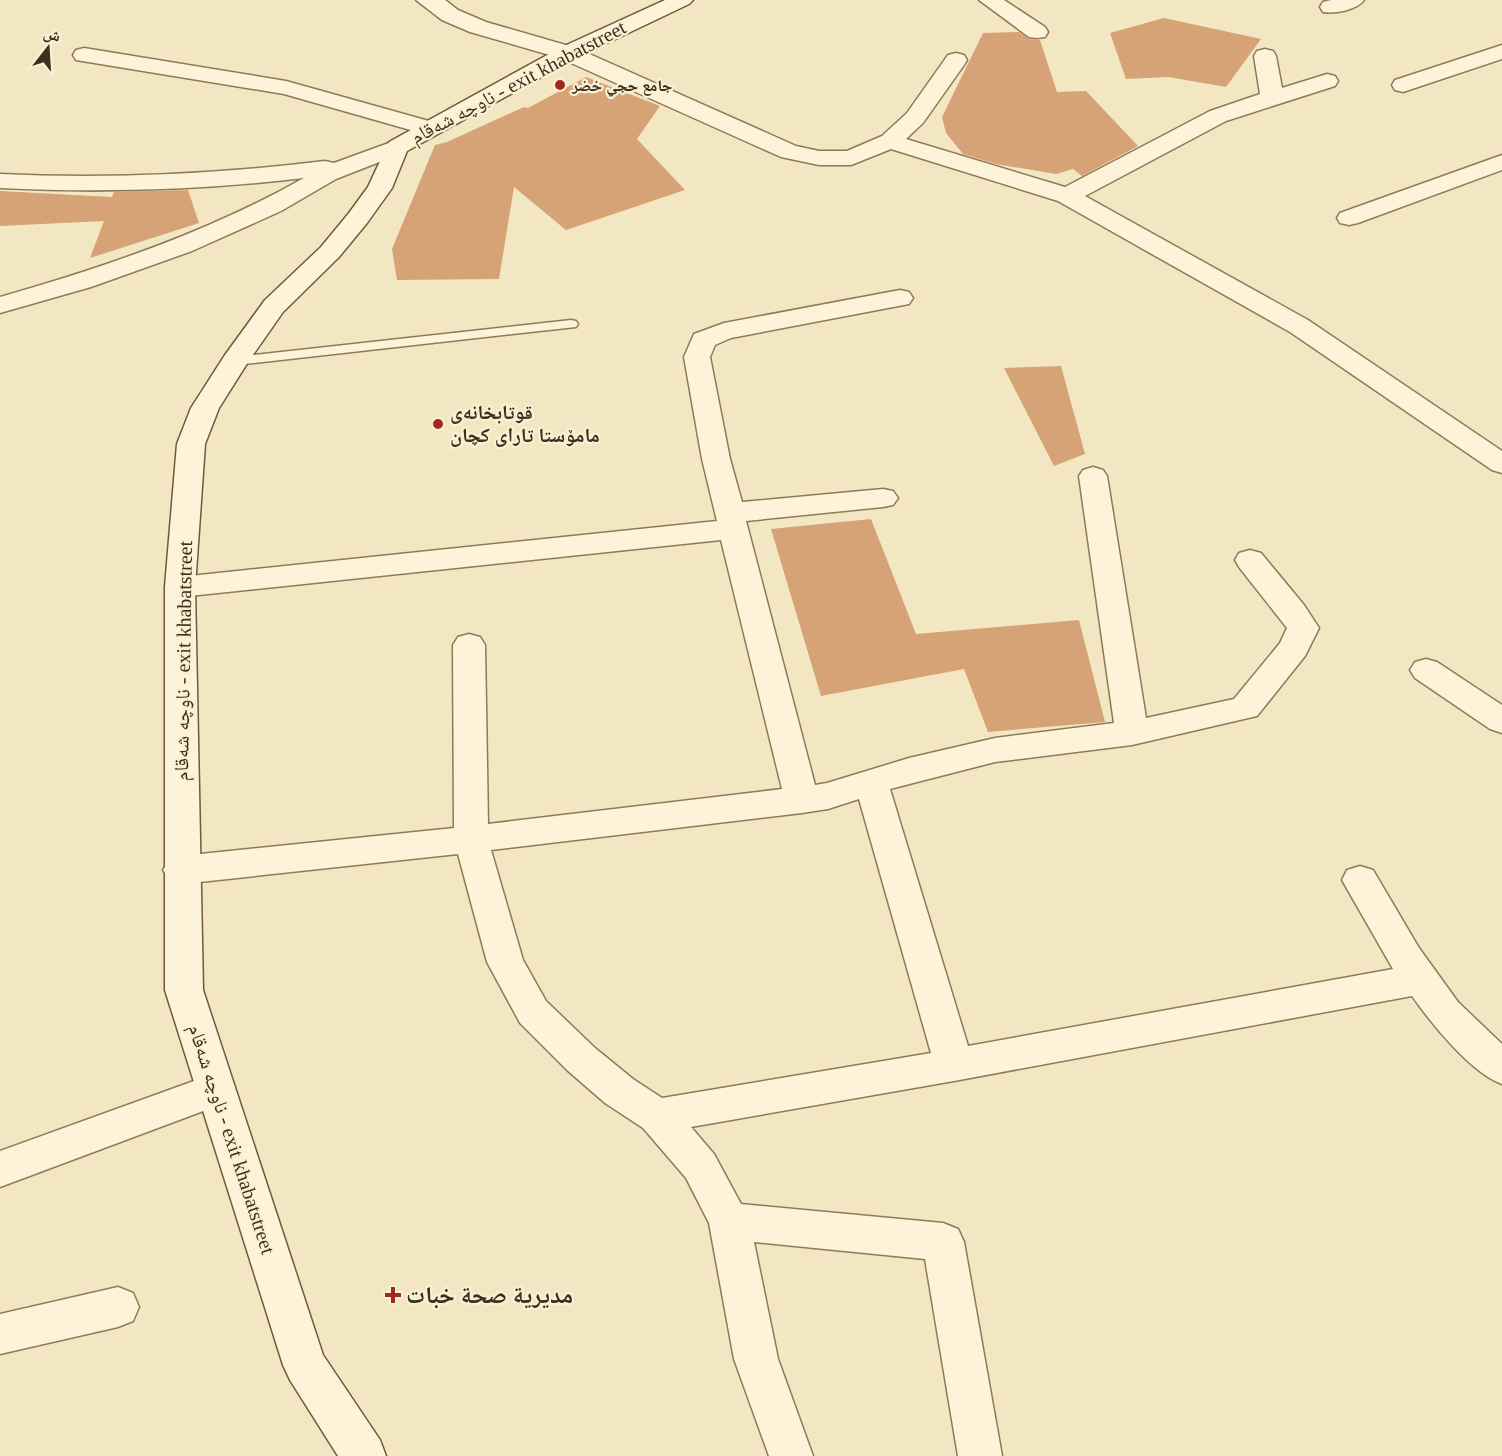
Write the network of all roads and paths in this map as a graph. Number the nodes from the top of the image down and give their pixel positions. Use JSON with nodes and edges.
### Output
{"nodes":[{"id":1,"x":427,"y":0,"type":"edge"},
{"id":2,"x":682,"y":0,"type":"edge"},
{"id":3,"x":990,"y":0,"type":"edge"},
{"id":4,"x":1353,"y":0,"type":"edge"},
{"id":5,"x":1331,"y":7,"type":"dead end"},
{"id":6,"x":1037,"y":32,"type":"dead end"},
{"id":7,"x":1502,"y":52,"type":"edge"},
{"id":8,"x":568,"y":53,"type":"junction"},
{"id":9,"x":84,"y":55,"type":"dead end"},
{"id":10,"x":1265,"y":56,"type":"dead end"},
{"id":11,"x":956,"y":60,"type":"dead end"},
{"id":12,"x":1327,"y":81,"type":"dead end"},
{"id":13,"x":1403,"y":85,"type":"dead end"},
{"id":14,"x":1272,"y":98,"type":"junction"},
{"id":15,"x":428,"y":128,"type":"junction"},
{"id":16,"x":890,"y":141,"type":"junction"},
{"id":17,"x":397,"y":147,"type":"junction"},
{"id":18,"x":356,"y":162,"type":"junction"},
{"id":19,"x":1502,"y":162,"type":"edge"},
{"id":20,"x":0,"y":181,"type":"edge"},
{"id":21,"x":1067,"y":196,"type":"junction"},
{"id":22,"x":1349,"y":218,"type":"dead end"},
{"id":23,"x":900,"y":298,"type":"dead end"},
{"id":24,"x":0,"y":305,"type":"edge"},
{"id":25,"x":571,"y":324,"type":"dead end"},
{"id":26,"x":235,"y":361,"type":"junction"},
{"id":27,"x":1502,"y":464,"type":"edge"},
{"id":28,"x":1093,"y":476,"type":"dead end"},
{"id":29,"x":883,"y":498,"type":"dead end"},
{"id":30,"x":731,"y":521,"type":"junction"},
{"id":31,"x":1250,"y":560,"type":"dead end"},
{"id":32,"x":180,"y":587,"type":"junction"},
{"id":33,"x":469,"y":645,"type":"dead end"},
{"id":34,"x":1426,"y":670,"type":"dead end"},
{"id":35,"x":1502,"y":721,"type":"edge"},
{"id":36,"x":1132,"y":733,"type":"junction"},
{"id":37,"x":871,"y":782,"type":"junction"},
{"id":38,"x":802,"y":800,"type":"junction"},
{"id":39,"x":471,"y":840,"type":"junction"},
{"id":40,"x":181,"y":870,"type":"junction"},
{"id":41,"x":1360,"y":880,"type":"dead end"},
{"id":42,"x":1421,"y":979,"type":"junction"},
{"id":43,"x":954,"y":1065,"type":"junction"},
{"id":44,"x":1502,"y":1068,"type":"edge"},
{"id":45,"x":216,"y":1089,"type":"junction"},
{"id":46,"x":657,"y":1116,"type":"junction"},
{"id":47,"x":0,"y":1169,"type":"edge"},
{"id":48,"x":729,"y":1221,"type":"junction"},
{"id":49,"x":118,"y":1307,"type":"dead end"},
{"id":50,"x":0,"y":1334,"type":"edge"},
{"id":51,"x":364,"y":1456,"type":"edge"},
{"id":52,"x":791,"y":1456,"type":"edge"},
{"id":53,"x":980,"y":1456,"type":"edge"}],
"edges":[{"from":1,"to":8,"type":"street"},
{"from":2,"to":8,"type":"street","name":"ناوچە شەقام - exit khabatstreet"},
{"from":3,"to":6,"type":"street"},
{"from":4,"to":5,"type":"street"},
{"from":7,"to":13,"type":"street"},
{"from":8,"to":15,"type":"street","name":"ناوچە شەقام - exit khabatstreet"},
{"from":8,"to":16,"type":"street"},
{"from":9,"to":15,"type":"street"},
{"from":10,"to":14,"type":"street"},
{"from":11,"to":16,"type":"street"},
{"from":12,"to":14,"type":"street"},
{"from":14,"to":21,"type":"street"},
{"from":15,"to":17,"type":"street","name":"ناوچە شەقام - exit khabatstreet"},
{"from":16,"to":21,"type":"street"},
{"from":17,"to":18,"type":"street"},
{"from":17,"to":26,"type":"street","name":"ناوچە شەقام - exit khabatstreet"},
{"from":18,"to":20,"type":"street"},
{"from":18,"to":24,"type":"street"},
{"from":19,"to":22,"type":"street"},
{"from":21,"to":27,"type":"street"},
{"from":23,"to":30,"type":"street"},
{"from":25,"to":26,"type":"lane"},
{"from":26,"to":32,"type":"street","name":"ناوچە شەقام - exit khabatstreet"},
{"from":28,"to":36,"type":"street"},
{"from":29,"to":30,"type":"street"},
{"from":30,"to":32,"type":"street"},
{"from":30,"to":38,"type":"street"},
{"from":31,"to":36,"type":"street"},
{"from":32,"to":40,"type":"street","name":"ناوچە شەقام - exit khabatstreet"},
{"from":33,"to":39,"type":"street"},
{"from":34,"to":35,"type":"street"},
{"from":36,"to":37,"type":"street"},
{"from":37,"to":38,"type":"street"},
{"from":37,"to":43,"type":"street"},
{"from":38,"to":39,"type":"street"},
{"from":39,"to":40,"type":"street"},
{"from":39,"to":46,"type":"street"},
{"from":40,"to":45,"type":"street","name":"ناوچە شەقام - exit khabatstreet"},
{"from":41,"to":42,"type":"street"},
{"from":42,"to":43,"type":"street"},
{"from":42,"to":44,"type":"street"},
{"from":43,"to":46,"type":"street"},
{"from":45,"to":47,"type":"street"},
{"from":45,"to":51,"type":"street","name":"ناوچە شەقام - exit khabatstreet"},
{"from":46,"to":48,"type":"street"},
{"from":48,"to":52,"type":"street"},
{"from":48,"to":53,"type":"street"},
{"from":49,"to":50,"type":"street"}]}
